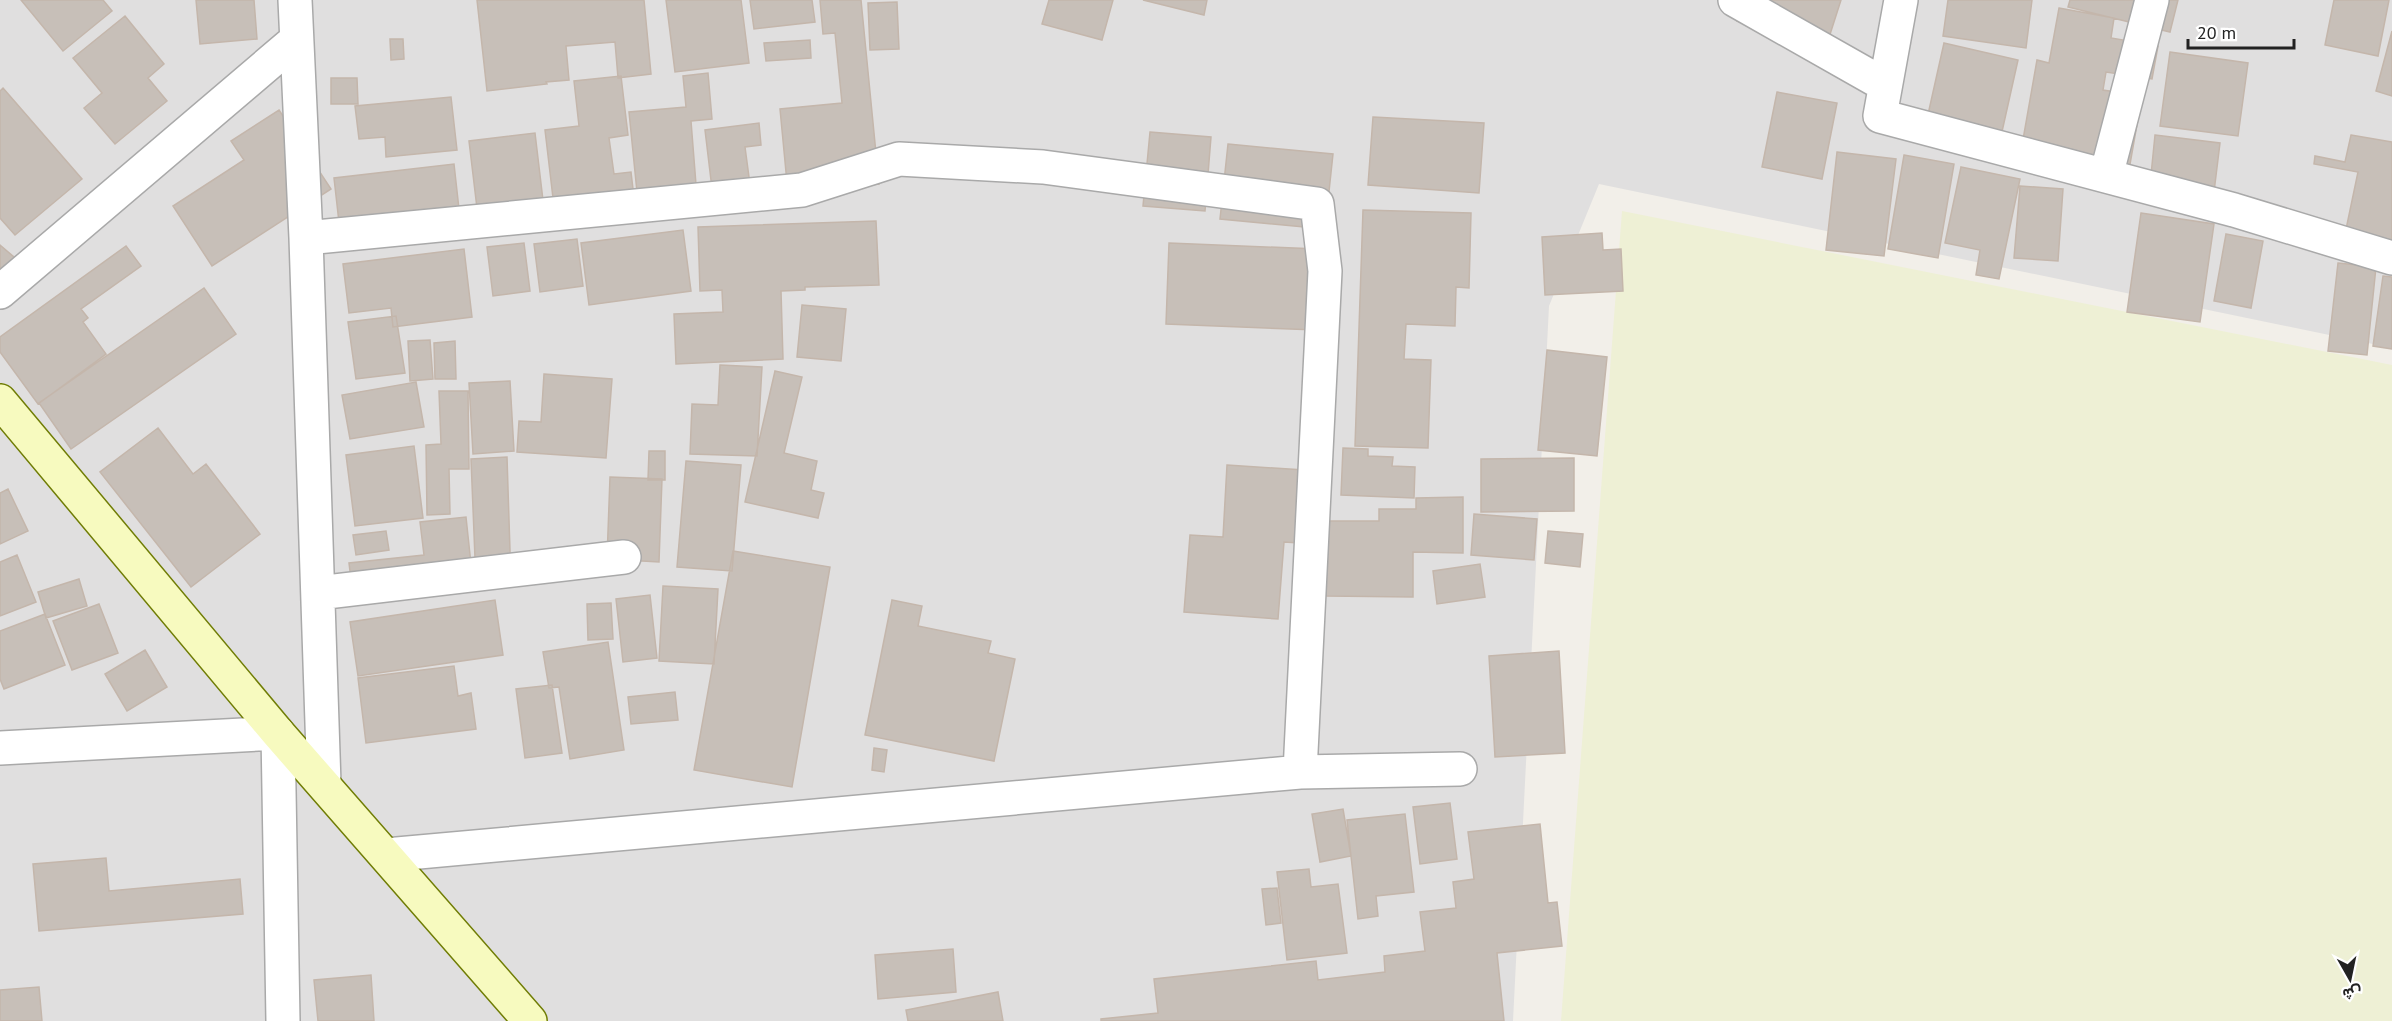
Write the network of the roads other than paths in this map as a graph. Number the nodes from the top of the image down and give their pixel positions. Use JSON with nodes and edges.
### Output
{"nodes":[{"id":1,"x":295,"y":0,"type":"edge"},
{"id":2,"x":1735,"y":0,"type":"edge"},
{"id":3,"x":1901,"y":0,"type":"edge"},
{"id":4,"x":2152,"y":0,"type":"edge"},
{"id":5,"x":296,"y":40,"type":"junction"},
{"id":6,"x":1885,"y":85,"type":"junction"},
{"id":7,"x":2106,"y":176,"type":"junction"},
{"id":8,"x":306,"y":238,"type":"junction"},
{"id":9,"x":2392,"y":258,"type":"edge"},
{"id":10,"x":0,"y":292,"type":"edge"},
{"id":11,"x":0,"y":401,"type":"edge"},
{"id":12,"x":624,"y":557,"type":"dead end"},
{"id":13,"x":318,"y":592,"type":"junction"},
{"id":14,"x":278,"y":732,"type":"junction"},
{"id":15,"x":0,"y":748,"type":"edge"},
{"id":16,"x":1461,"y":769,"type":"dead end"},
{"id":17,"x":1300,"y":772,"type":"junction"},
{"id":18,"x":324,"y":784,"type":"junction"},
{"id":19,"x":386,"y":855,"type":"junction"},
{"id":20,"x":283,"y":1021,"type":"edge"},
{"id":21,"x":530,"y":1021,"type":"edge"}],
"edges":[{"from":1,"to":5,"type":"street"},
{"from":2,"to":6,"type":"street"},
{"from":3,"to":6,"type":"street"},
{"from":4,"to":7,"type":"street"},
{"from":5,"to":8,"type":"street"},
{"from":5,"to":10,"type":"street"},
{"from":6,"to":7,"type":"street"},
{"from":7,"to":9,"type":"street"},
{"from":8,"to":13,"type":"street"},
{"from":8,"to":17,"type":"street"},
{"from":11,"to":14,"type":"main road"},
{"from":12,"to":13,"type":"street"},
{"from":13,"to":18,"type":"street"},
{"from":14,"to":15,"type":"street"},
{"from":14,"to":18,"type":"main road"},
{"from":14,"to":20,"type":"street"},
{"from":16,"to":17,"type":"street"},
{"from":17,"to":19,"type":"street"},
{"from":18,"to":19,"type":"main road"},
{"from":19,"to":21,"type":"main road"}]}
